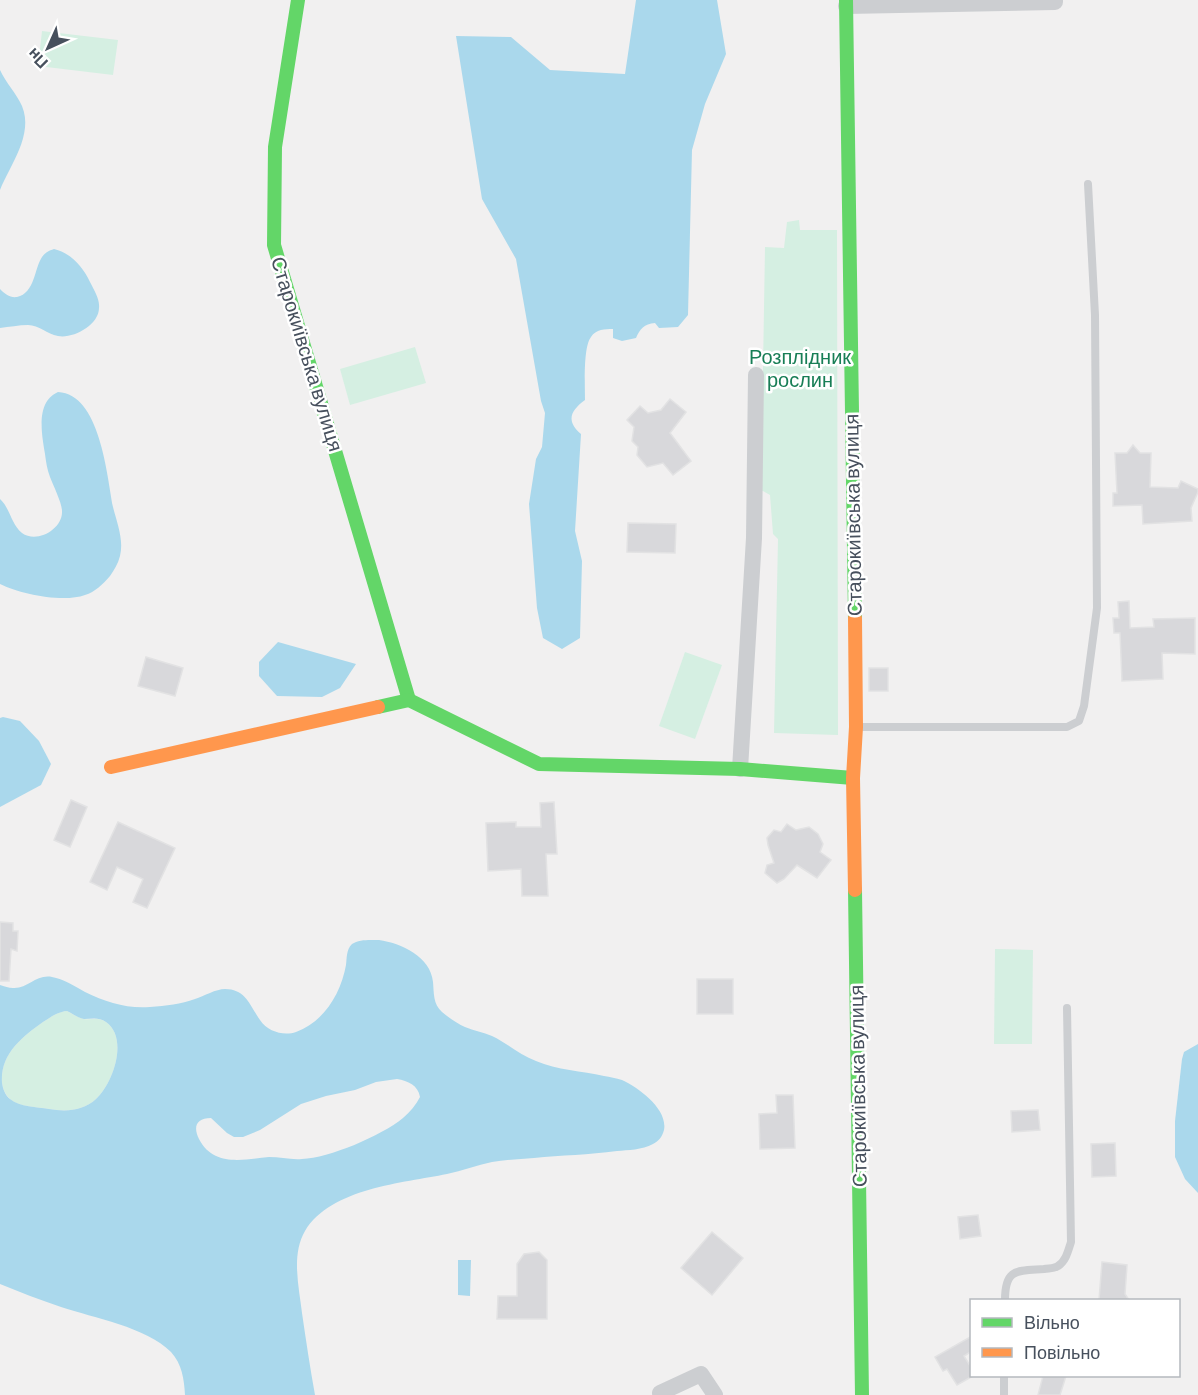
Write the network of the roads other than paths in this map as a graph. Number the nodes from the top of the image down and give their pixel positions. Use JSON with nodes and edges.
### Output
{"nodes":[{"id":1,"x":298,"y":0,"type":"edge"},
{"id":2,"x":1055,"y":0,"type":"edge"},
{"id":3,"x":846,"y":3,"type":"edge"},
{"id":4,"x":1088,"y":184,"type":"dead end"},
{"id":5,"x":756,"y":375,"type":"dead end"},
{"id":6,"x":409,"y":700,"type":"junction"},
{"id":7,"x":856,"y":727,"type":"junction"},
{"id":8,"x":111,"y":767,"type":"dead end"},
{"id":9,"x":740,"y":769,"type":"junction"},
{"id":10,"x":853,"y":778,"type":"junction"},
{"id":11,"x":1067,"y":1008,"type":"dead end"},
{"id":12,"x":1005,"y":1299,"type":"edge"},
{"id":13,"x":1004,"y":1377,"type":"edge"},
{"id":14,"x":660,"y":1393,"type":"dead end"},
{"id":15,"x":715,"y":1395,"type":"edge"},
{"id":16,"x":862,"y":1395,"type":"edge"},
{"id":17,"x":1004,"y":1395,"type":"edge"}],
"edges":[{"from":1,"to":6,"type":"street","name":"Старокиївська вулиця"},
{"from":2,"to":3,"type":"street"},
{"from":3,"to":7,"type":"street","name":"Старокиївська вулиця"},
{"from":4,"to":7,"type":"lane"},
{"from":5,"to":9,"type":"street"},
{"from":6,"to":8,"type":"street"},
{"from":6,"to":9,"type":"street"},
{"from":7,"to":10,"type":"street","name":"Старокиївська вулиця"},
{"from":9,"to":10,"type":"street"},
{"from":10,"to":16,"type":"street","name":"Старокиївська вулиця"},
{"from":11,"to":12,"type":"lane"},
{"from":13,"to":17,"type":"lane"},
{"from":14,"to":15,"type":"street"}]}
